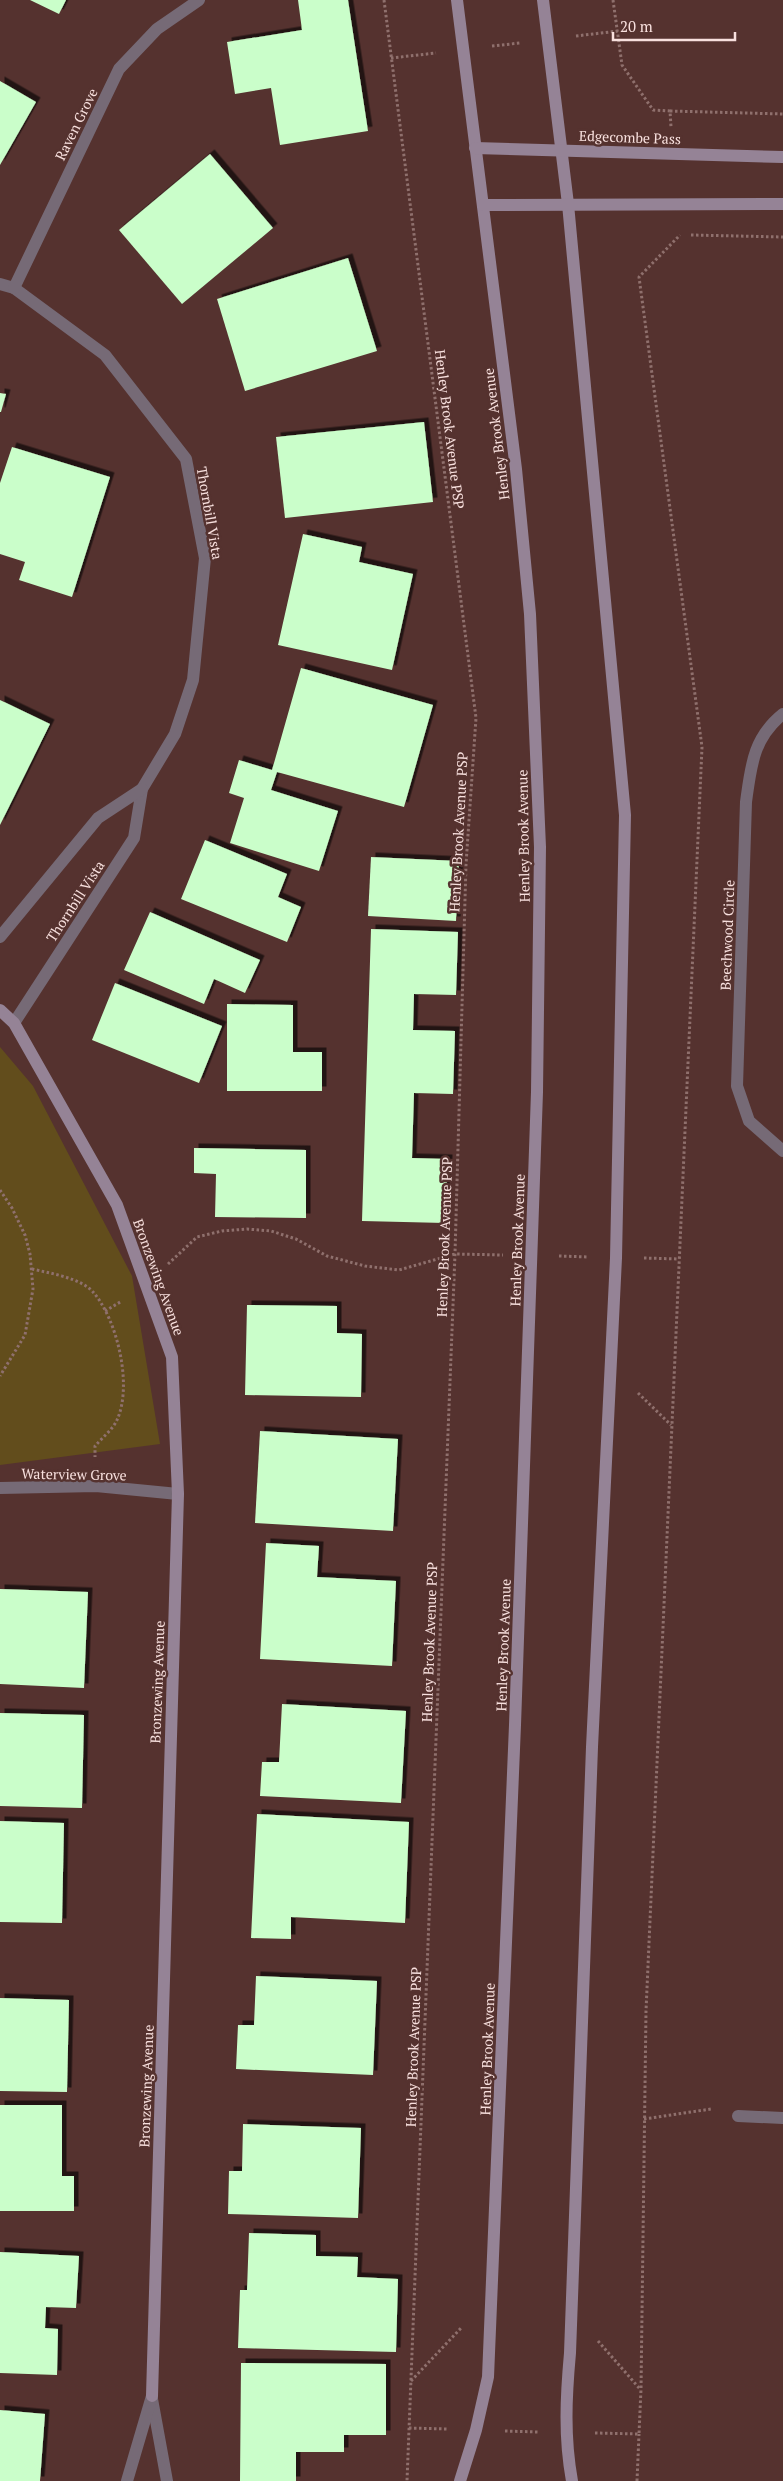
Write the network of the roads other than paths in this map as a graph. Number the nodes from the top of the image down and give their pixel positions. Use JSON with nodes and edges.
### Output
{"nodes":[{"id":1,"x":198,"y":0,"type":"edge"},
{"id":2,"x":457,"y":0,"type":"edge"},
{"id":3,"x":543,"y":0,"type":"edge"},
{"id":4,"x":475,"y":148,"type":"junction"},
{"id":5,"x":562,"y":150,"type":"junction"},
{"id":6,"x":783,"y":157,"type":"edge"},
{"id":7,"x":568,"y":204,"type":"junction"},
{"id":8,"x":783,"y":204,"type":"edge"},
{"id":9,"x":483,"y":206,"type":"junction"},
{"id":10,"x":0,"y":284,"type":"edge"},
{"id":11,"x":14,"y":288,"type":"junction"},
{"id":12,"x":783,"y":714,"type":"edge"},
{"id":13,"x":142,"y":789,"type":"junction"},
{"id":14,"x":0,"y":937,"type":"edge"},
{"id":15,"x":0,"y":1010,"type":"edge"},
{"id":16,"x":14,"y":1023,"type":"junction"},
{"id":17,"x":783,"y":1151,"type":"edge"},
{"id":18,"x":0,"y":1488,"type":"edge"},
{"id":19,"x":178,"y":1494,"type":"junction"},
{"id":20,"x":738,"y":2116,"type":"road end"},
{"id":21,"x":783,"y":2118,"type":"edge"},
{"id":22,"x":152,"y":2396,"type":"junction"},
{"id":23,"x":127,"y":2481,"type":"edge"},
{"id":24,"x":167,"y":2481,"type":"edge"},
{"id":25,"x":460,"y":2481,"type":"edge"},
{"id":26,"x":572,"y":2481,"type":"edge"}],
"edges":[{"from":1,"to":11,"type":"street","name":"Raven Grove"},
{"from":2,"to":4,"type":"main road","name":"Henley Brook Avenue"},
{"from":3,"to":5,"type":"main road"},
{"from":4,"to":5,"type":"main road","name":"Edgecombe Pass"},
{"from":4,"to":9,"type":"main road","name":"Henley Brook Avenue"},
{"from":5,"to":6,"type":"main road","name":"Edgecombe Pass"},
{"from":5,"to":7,"type":"main road"},
{"from":7,"to":8,"type":"main road"},
{"from":7,"to":9,"type":"main road"},
{"from":7,"to":26,"type":"main road"},
{"from":9,"to":25,"type":"main road","name":"Henley Brook Avenue"},
{"from":10,"to":11,"type":"street","name":"Thornbill Vista"},
{"from":11,"to":13,"type":"street","name":"Thornbill Vista"},
{"from":12,"to":17,"type":"street","name":"Beechwood Circle"},
{"from":13,"to":14,"type":"street","name":"Thornbill Vista"},
{"from":13,"to":16,"type":"street","name":"Thornbill Vista"},
{"from":15,"to":16,"type":"main road","name":"Bronzewing Avenue"},
{"from":16,"to":19,"type":"main road","name":"Bronzewing Avenue"},
{"from":18,"to":19,"type":"street","name":"Waterview Grove"},
{"from":19,"to":22,"type":"main road","name":"Bronzewing Avenue"},
{"from":20,"to":21,"type":"street"},
{"from":22,"to":23,"type":"street","name":"Bronzewing Avenue"},
{"from":22,"to":24,"type":"street","name":"Bronzewing Avenue"}]}
